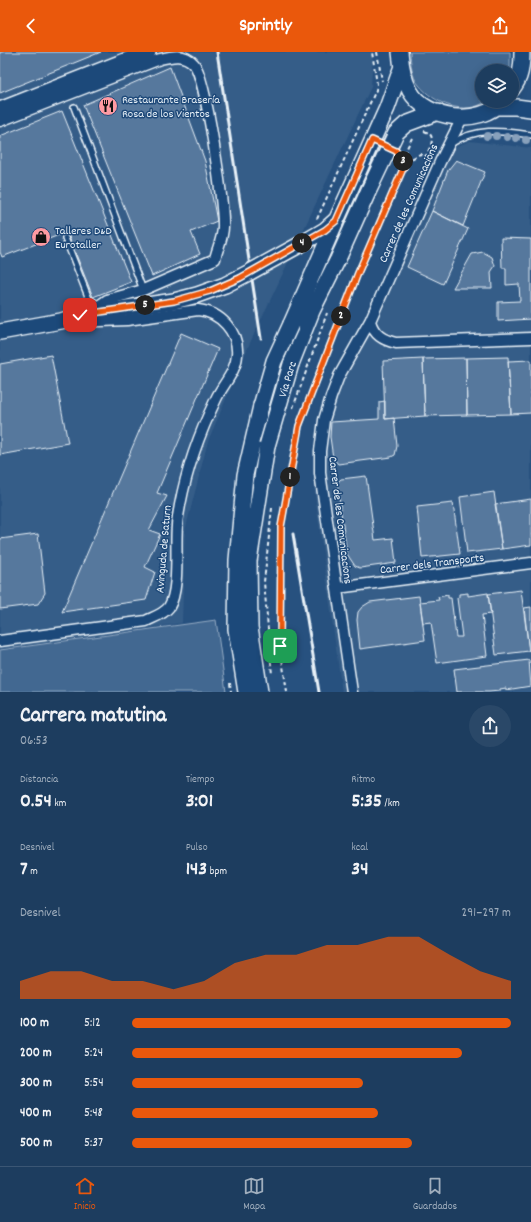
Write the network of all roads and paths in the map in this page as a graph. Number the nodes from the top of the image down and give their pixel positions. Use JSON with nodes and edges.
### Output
{"nodes":[{"id":1,"x":148,"y":52,"type":"edge"},
{"id":2,"x":372,"y":52,"type":"edge"},
{"id":3,"x":376,"y":52,"type":"edge"},
{"id":4,"x":400,"y":52,"type":"edge"},
{"id":5,"x":522,"y":52,"type":"edge"},
{"id":6,"x":401,"y":69,"type":"junction"},
{"id":7,"x":519,"y":76,"type":"edge"},
{"id":8,"x":383,"y":86,"type":"dead end"},
{"id":9,"x":74,"y":107,"type":"dead end"},
{"id":10,"x":519,"y":107,"type":"edge"},
{"id":11,"x":494,"y":108,"type":"edge"},
{"id":12,"x":531,"y":109,"type":"edge"},
{"id":13,"x":0,"y":110,"type":"edge"},
{"id":14,"x":438,"y":112,"type":"junction"},
{"id":15,"x":462,"y":118,"type":"junction"},
{"id":16,"x":0,"y":121,"type":"edge"},
{"id":17,"x":420,"y":132,"type":"dead end"},
{"id":18,"x":413,"y":135,"type":"dead end"},
{"id":19,"x":531,"y":135,"type":"edge"},
{"id":20,"x":447,"y":146,"type":"junction"},
{"id":21,"x":393,"y":153,"type":"junction"},
{"id":22,"x":426,"y":156,"type":"junction"},
{"id":23,"x":401,"y":160,"type":"junction"},
{"id":24,"x":436,"y":160,"type":"dead end"},
{"id":25,"x":406,"y":162,"type":"junction"},
{"id":26,"x":395,"y":164,"type":"dead end"},
{"id":27,"x":336,"y":221,"type":"junction"},
{"id":28,"x":65,"y":238,"type":"dead end"},
{"id":29,"x":306,"y":241,"type":"junction"},
{"id":30,"x":143,"y":290,"type":"junction"},
{"id":31,"x":101,"y":308,"type":"junction"},
{"id":32,"x":327,"y":312,"type":"dead end"},
{"id":33,"x":62,"y":321,"type":"junction"},
{"id":34,"x":370,"y":321,"type":"junction"},
{"id":35,"x":0,"y":332,"type":"edge"},
{"id":36,"x":531,"y":338,"type":"edge"},
{"id":37,"x":291,"y":413,"type":"dead end"},
{"id":38,"x":272,"y":502,"type":"dead end"},
{"id":39,"x":531,"y":563,"type":"edge"},
{"id":40,"x":337,"y":588,"type":"junction"},
{"id":41,"x":0,"y":641,"type":"edge"},
{"id":42,"x":272,"y":676,"type":"dead end"},
{"id":43,"x":246,"y":692,"type":"edge"},
{"id":44,"x":260,"y":692,"type":"edge"},
{"id":45,"x":287,"y":692,"type":"edge"},
{"id":46,"x":352,"y":692,"type":"edge"}],
"edges":[{"from":1,"to":13,"type":"main road"},
{"from":2,"to":29,"type":"path"},
{"from":3,"to":8,"type":"path"},
{"from":4,"to":6,"type":"main road"},
{"from":5,"to":7,"type":"main road"},
{"from":6,"to":14,"type":"main road"},
{"from":6,"to":27,"type":"main road","name":"Via Parc"},
{"from":9,"to":30,"type":"lane"},
{"from":10,"to":12,"type":"main road"},
{"from":11,"to":15,"type":"main road"},
{"from":14,"to":15,"type":"main road"},
{"from":14,"to":21,"type":"main road","name":"Via Parc"},
{"from":15,"to":20,"type":"street","name":"Carrer de les Comunicacions"},
{"from":16,"to":30,"type":"street"},
{"from":17,"to":22,"type":"path"},
{"from":18,"to":23,"type":"path"},
{"from":19,"to":20,"type":"lane"},
{"from":20,"to":34,"type":"street","name":"Carrer de les Comunicacions"},
{"from":21,"to":23,"type":"path"},
{"from":21,"to":26,"type":"path"},
{"from":21,"to":44,"type":"main road","name":"Via Parc","bridge":true},
{"from":22,"to":24,"type":"path"},
{"from":22,"to":25,"type":"path"},
{"from":23,"to":25,"type":"path"},
{"from":25,"to":45,"type":"path"},
{"from":27,"to":29,"type":"main road"},
{"from":27,"to":43,"type":"main road","name":"Via Parc","bridge":true},
{"from":28,"to":31,"type":"lane"},
{"from":29,"to":31,"type":"main road","bridge":true},
{"from":30,"to":31,"type":"street"},
{"from":31,"to":33,"type":"main road"},
{"from":32,"to":37,"type":"path"},
{"from":33,"to":35,"type":"main road"},
{"from":33,"to":41,"type":"street","name":"Avinguda de Saturn"},
{"from":34,"to":36,"type":"street"},
{"from":34,"to":40,"type":"street","name":"Carrer de les Comunicacions"},
{"from":38,"to":42,"type":"path"},
{"from":39,"to":40,"type":"street","name":"Carrer dels Transports"},
{"from":40,"to":46,"type":"street","name":"Carrer de les Comunicacions"}]}
